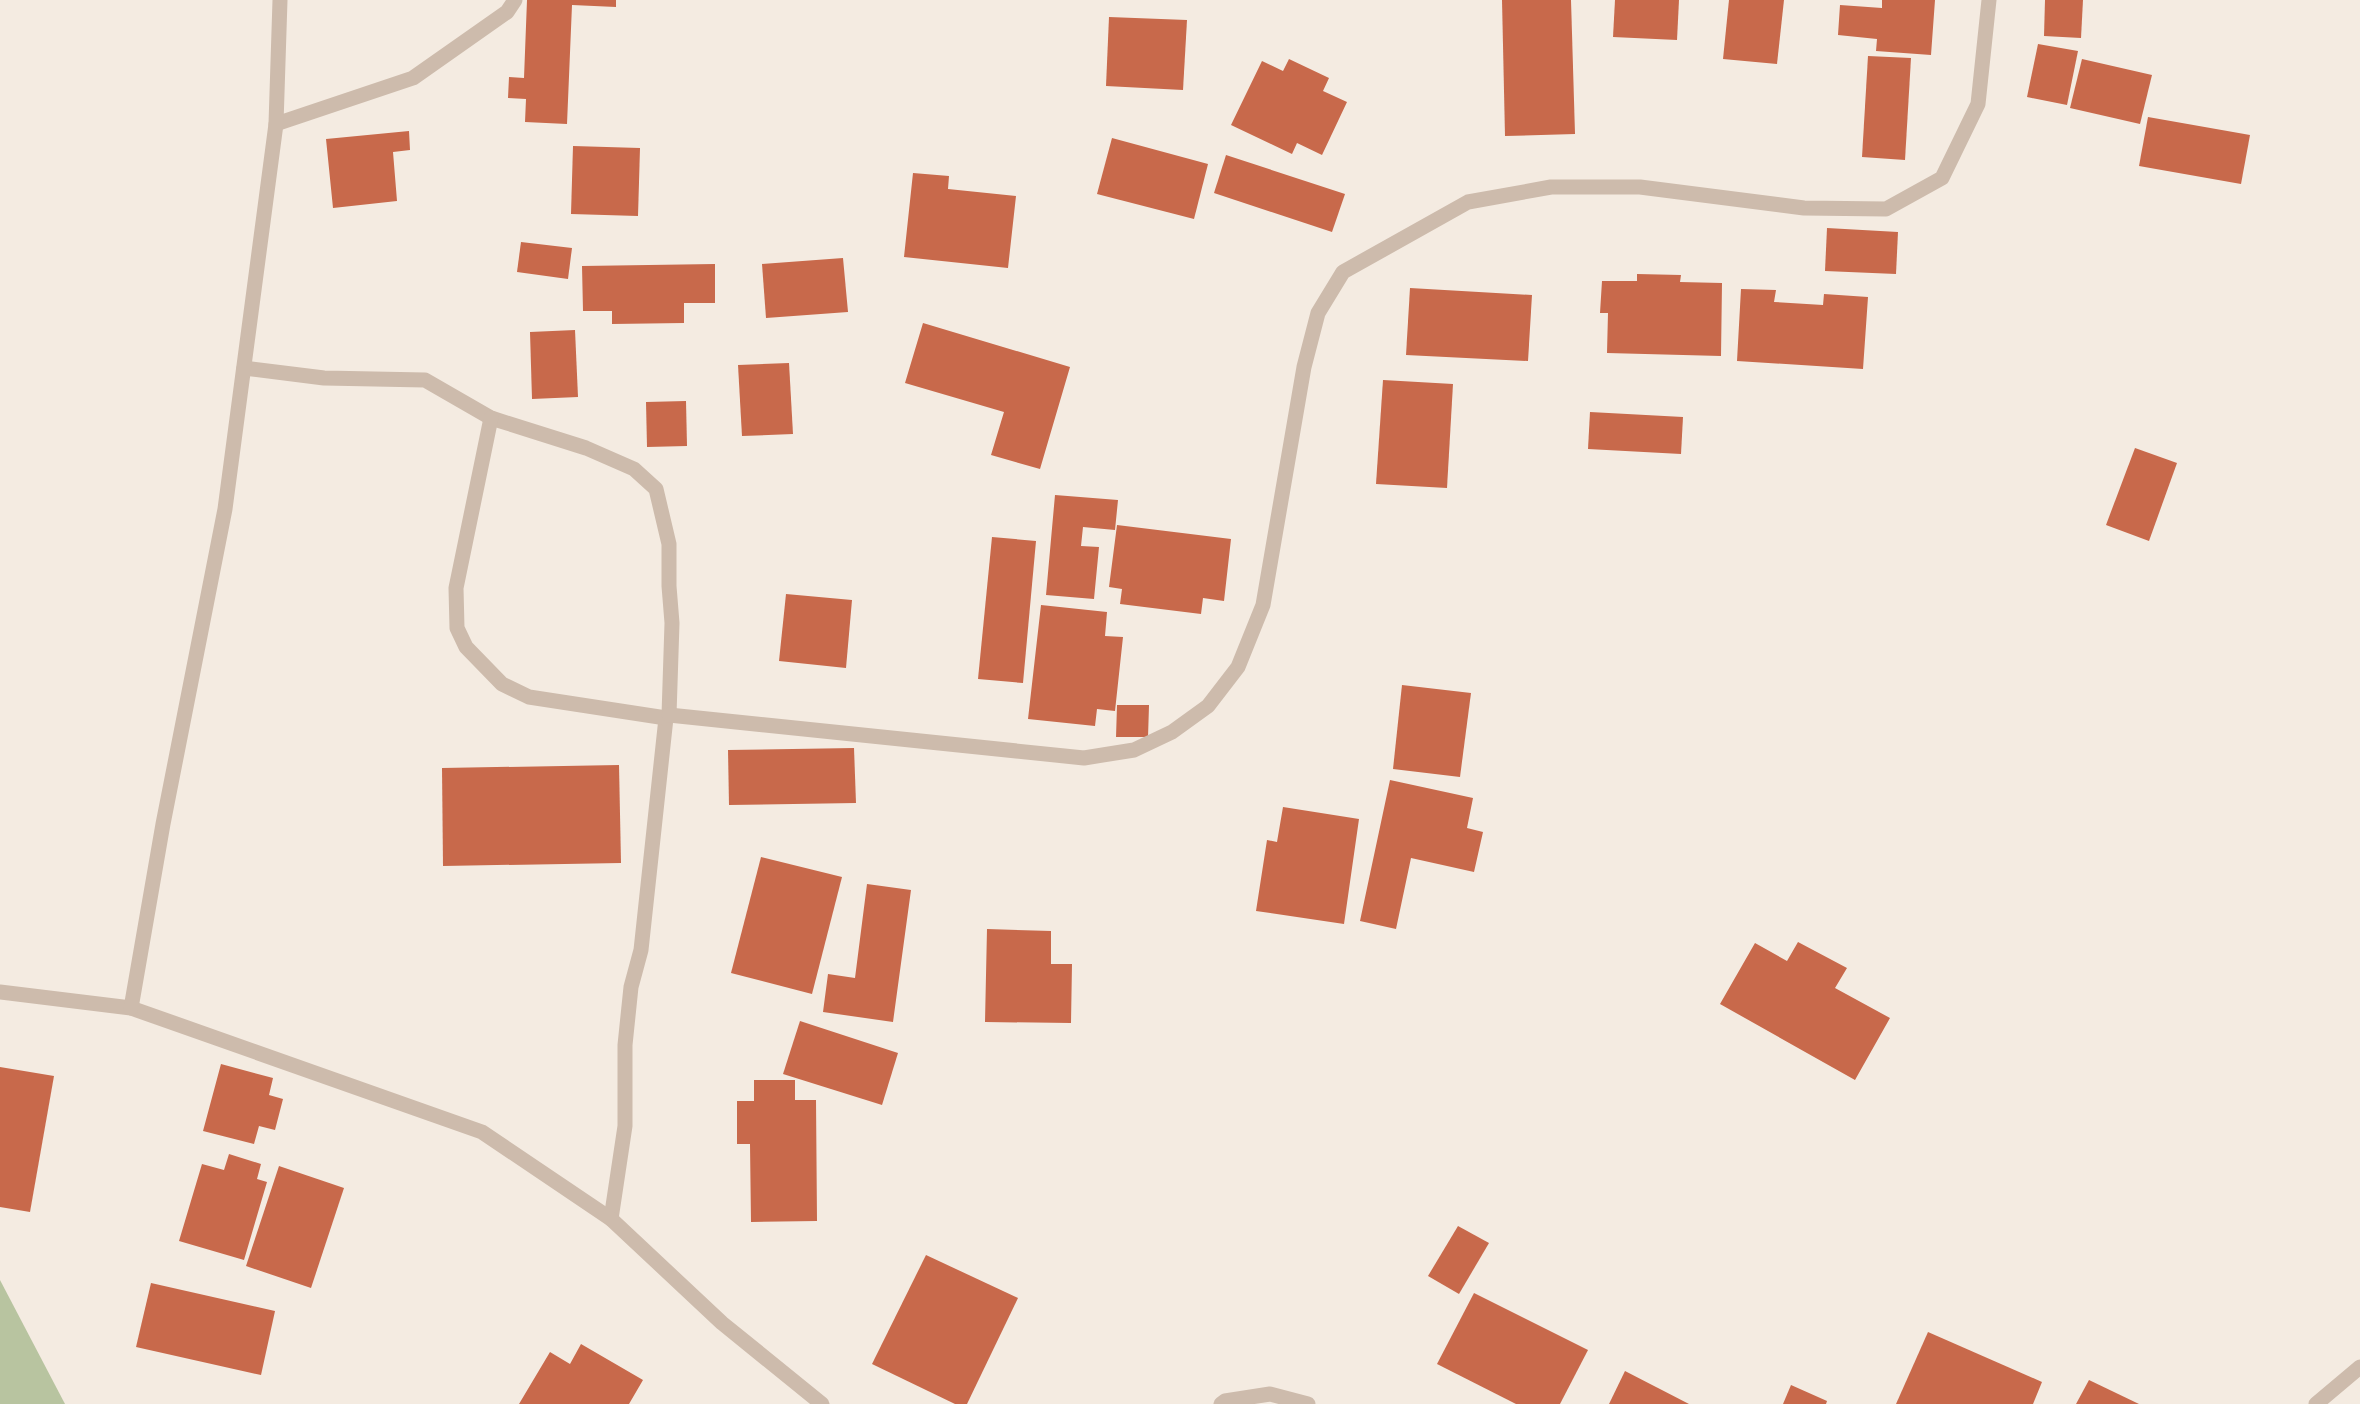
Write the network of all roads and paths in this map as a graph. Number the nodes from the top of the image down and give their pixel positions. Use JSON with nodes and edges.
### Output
{"nodes":[{"id":1,"x":280,"y":0,"type":"edge"},
{"id":2,"x":515,"y":0,"type":"edge"},
{"id":3,"x":1989,"y":0,"type":"edge"},
{"id":4,"x":276,"y":124,"type":"junction"},
{"id":5,"x":244,"y":368,"type":"junction"},
{"id":6,"x":491,"y":418,"type":"junction"},
{"id":7,"x":667,"y":716,"type":"junction"},
{"id":8,"x":0,"y":993,"type":"edge"},
{"id":9,"x":131,"y":1008,"type":"junction"},
{"id":10,"x":611,"y":1218,"type":"junction"},
{"id":11,"x":2360,"y":1367,"type":"edge"},
{"id":12,"x":822,"y":1404,"type":"edge"},
{"id":13,"x":1221,"y":1404,"type":"edge"},
{"id":14,"x":1308,"y":1404,"type":"edge"},
{"id":15,"x":2316,"y":1404,"type":"edge"}],
"edges":[{"from":1,"to":4,"type":"street"},
{"from":2,"to":4,"type":"street"},
{"from":3,"to":7,"type":"street"},
{"from":4,"to":5,"type":"street"},
{"from":5,"to":6,"type":"street"},
{"from":5,"to":9,"type":"street"},
{"from":6,"to":7,"type":"street"},
{"from":6,"to":7,"type":"street"},
{"from":7,"to":10,"type":"street"},
{"from":8,"to":9,"type":"street"},
{"from":9,"to":10,"type":"street"},
{"from":10,"to":12,"type":"street"},
{"from":11,"to":15,"type":"street"},
{"from":13,"to":14,"type":"street"}]}
